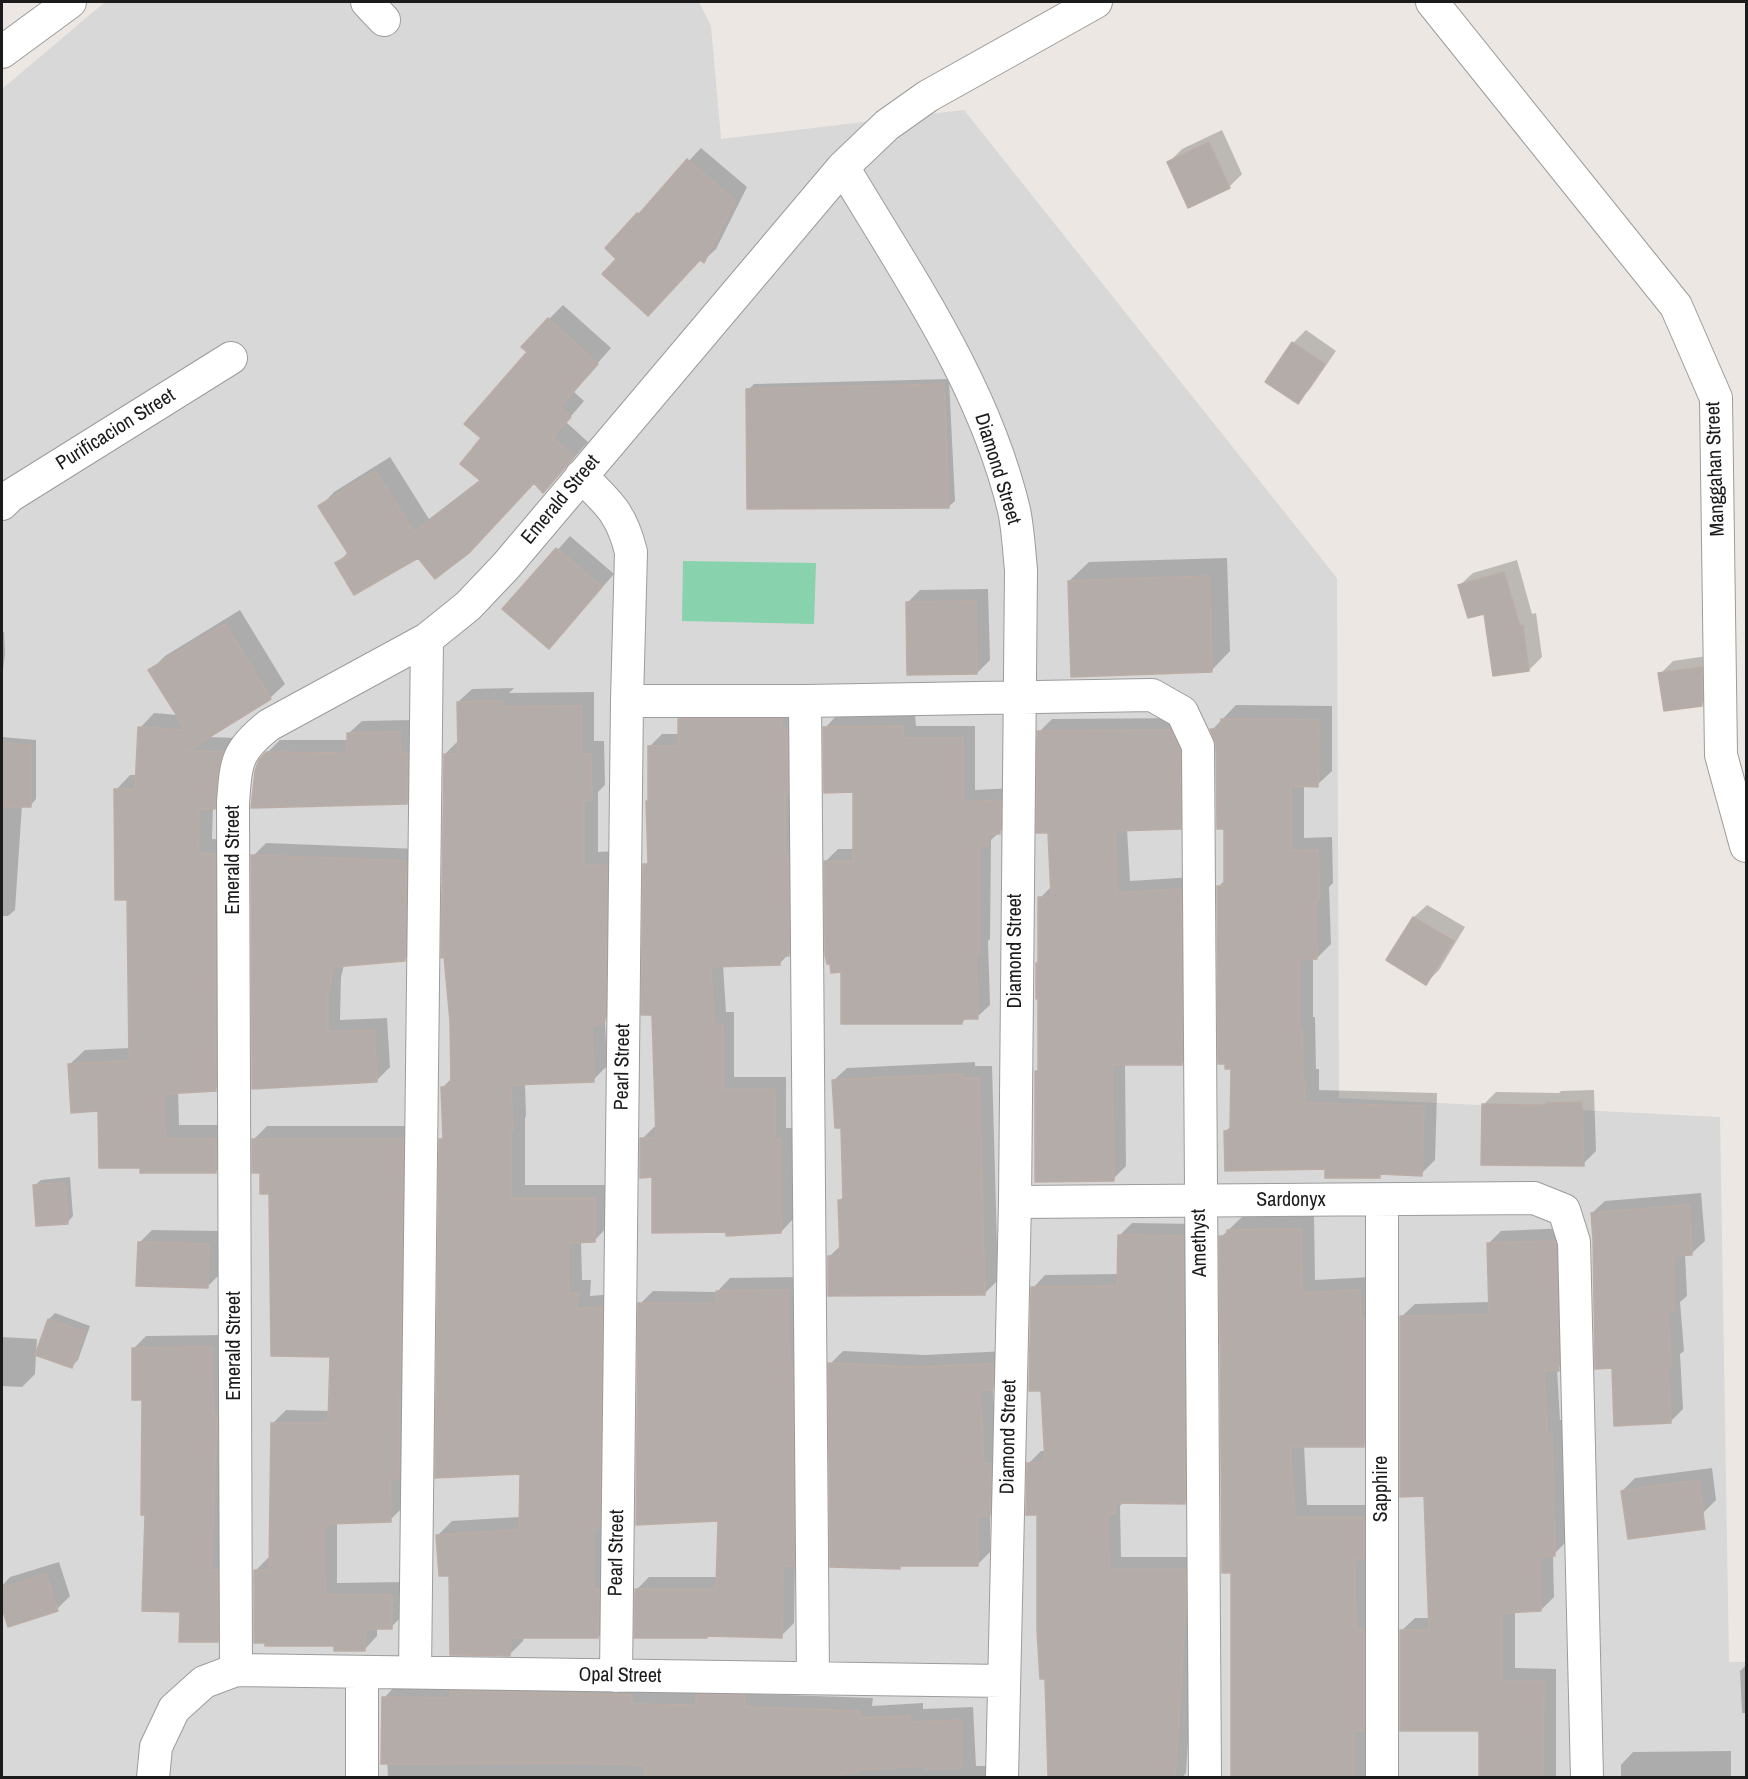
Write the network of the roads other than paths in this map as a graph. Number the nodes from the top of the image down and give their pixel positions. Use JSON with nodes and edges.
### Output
{"nodes":[{"id":1,"x":70,"y":2,"type":"edge"},
{"id":2,"x":1096,"y":2,"type":"edge"},
{"id":3,"x":1432,"y":2,"type":"edge"},
{"id":4,"x":2,"y":52,"type":"edge"},
{"id":5,"x":843,"y":167,"type":"junction"},
{"id":6,"x":231,"y":358,"type":"dead end"},
{"id":7,"x":581,"y":476,"type":"junction"},
{"id":8,"x":2,"y":504,"type":"edge"},
{"id":9,"x":427,"y":639,"type":"junction"},
{"id":10,"x":1018,"y":696,"type":"junction"},
{"id":11,"x":627,"y":701,"type":"junction"},
{"id":12,"x":805,"y":701,"type":"junction"},
{"id":13,"x":1746,"y":846,"type":"edge"},
{"id":14,"x":1382,"y":1200,"type":"junction"},
{"id":15,"x":1200,"y":1201,"type":"junction"},
{"id":16,"x":1015,"y":1202,"type":"junction"},
{"id":17,"x":236,"y":1670,"type":"junction"},
{"id":18,"x":362,"y":1672,"type":"junction"},
{"id":19,"x":415,"y":1672,"type":"junction"},
{"id":20,"x":616,"y":1676,"type":"junction"},
{"id":21,"x":813,"y":1678,"type":"junction"},
{"id":22,"x":1004,"y":1680,"type":"junction"},
{"id":23,"x":153,"y":1778,"type":"edge"},
{"id":24,"x":362,"y":1778,"type":"edge"},
{"id":25,"x":1002,"y":1778,"type":"edge"},
{"id":26,"x":1205,"y":1778,"type":"edge"},
{"id":27,"x":1382,"y":1778,"type":"edge"},
{"id":28,"x":1587,"y":1778,"type":"edge"}],
"edges":[{"from":1,"to":4,"type":"street"},
{"from":2,"to":5,"type":"street","name":"Emerald Street"},
{"from":3,"to":13,"type":"street","name":"Manggahan Street"},
{"from":5,"to":7,"type":"street","name":"Emerald Street"},
{"from":5,"to":10,"type":"street","name":"Diamond Street"},
{"from":6,"to":8,"type":"street","name":"Purificacion Street"},
{"from":7,"to":9,"type":"street","name":"Emerald Street"},
{"from":7,"to":11,"type":"street","name":"Pearl Street"},
{"from":9,"to":17,"type":"street","name":"Emerald Street"},
{"from":9,"to":19,"type":"street"},
{"from":10,"to":12,"type":"street"},
{"from":10,"to":15,"type":"street","name":"Amethyst"},
{"from":10,"to":16,"type":"street","name":"Diamond Street"},
{"from":11,"to":12,"type":"street"},
{"from":11,"to":20,"type":"street","name":"Pearl Street"},
{"from":12,"to":21,"type":"street"},
{"from":14,"to":15,"type":"street","name":"Sardonyx"},
{"from":14,"to":27,"type":"street","name":"Sapphire"},
{"from":14,"to":28,"type":"street","name":"Sardonyx"},
{"from":15,"to":16,"type":"street","name":"Sardonyx"},
{"from":15,"to":26,"type":"street","name":"Amethyst"},
{"from":16,"to":22,"type":"street","name":"Diamond Street"},
{"from":17,"to":18,"type":"street","name":"Opal Street"},
{"from":17,"to":23,"type":"street"},
{"from":18,"to":19,"type":"street","name":"Opal Street"},
{"from":18,"to":24,"type":"street"},
{"from":19,"to":20,"type":"street","name":"Opal Street"},
{"from":20,"to":21,"type":"street","name":"Opal Street"},
{"from":21,"to":22,"type":"street","name":"Opal Street"},
{"from":22,"to":25,"type":"street","name":"Diamond Street"}]}
